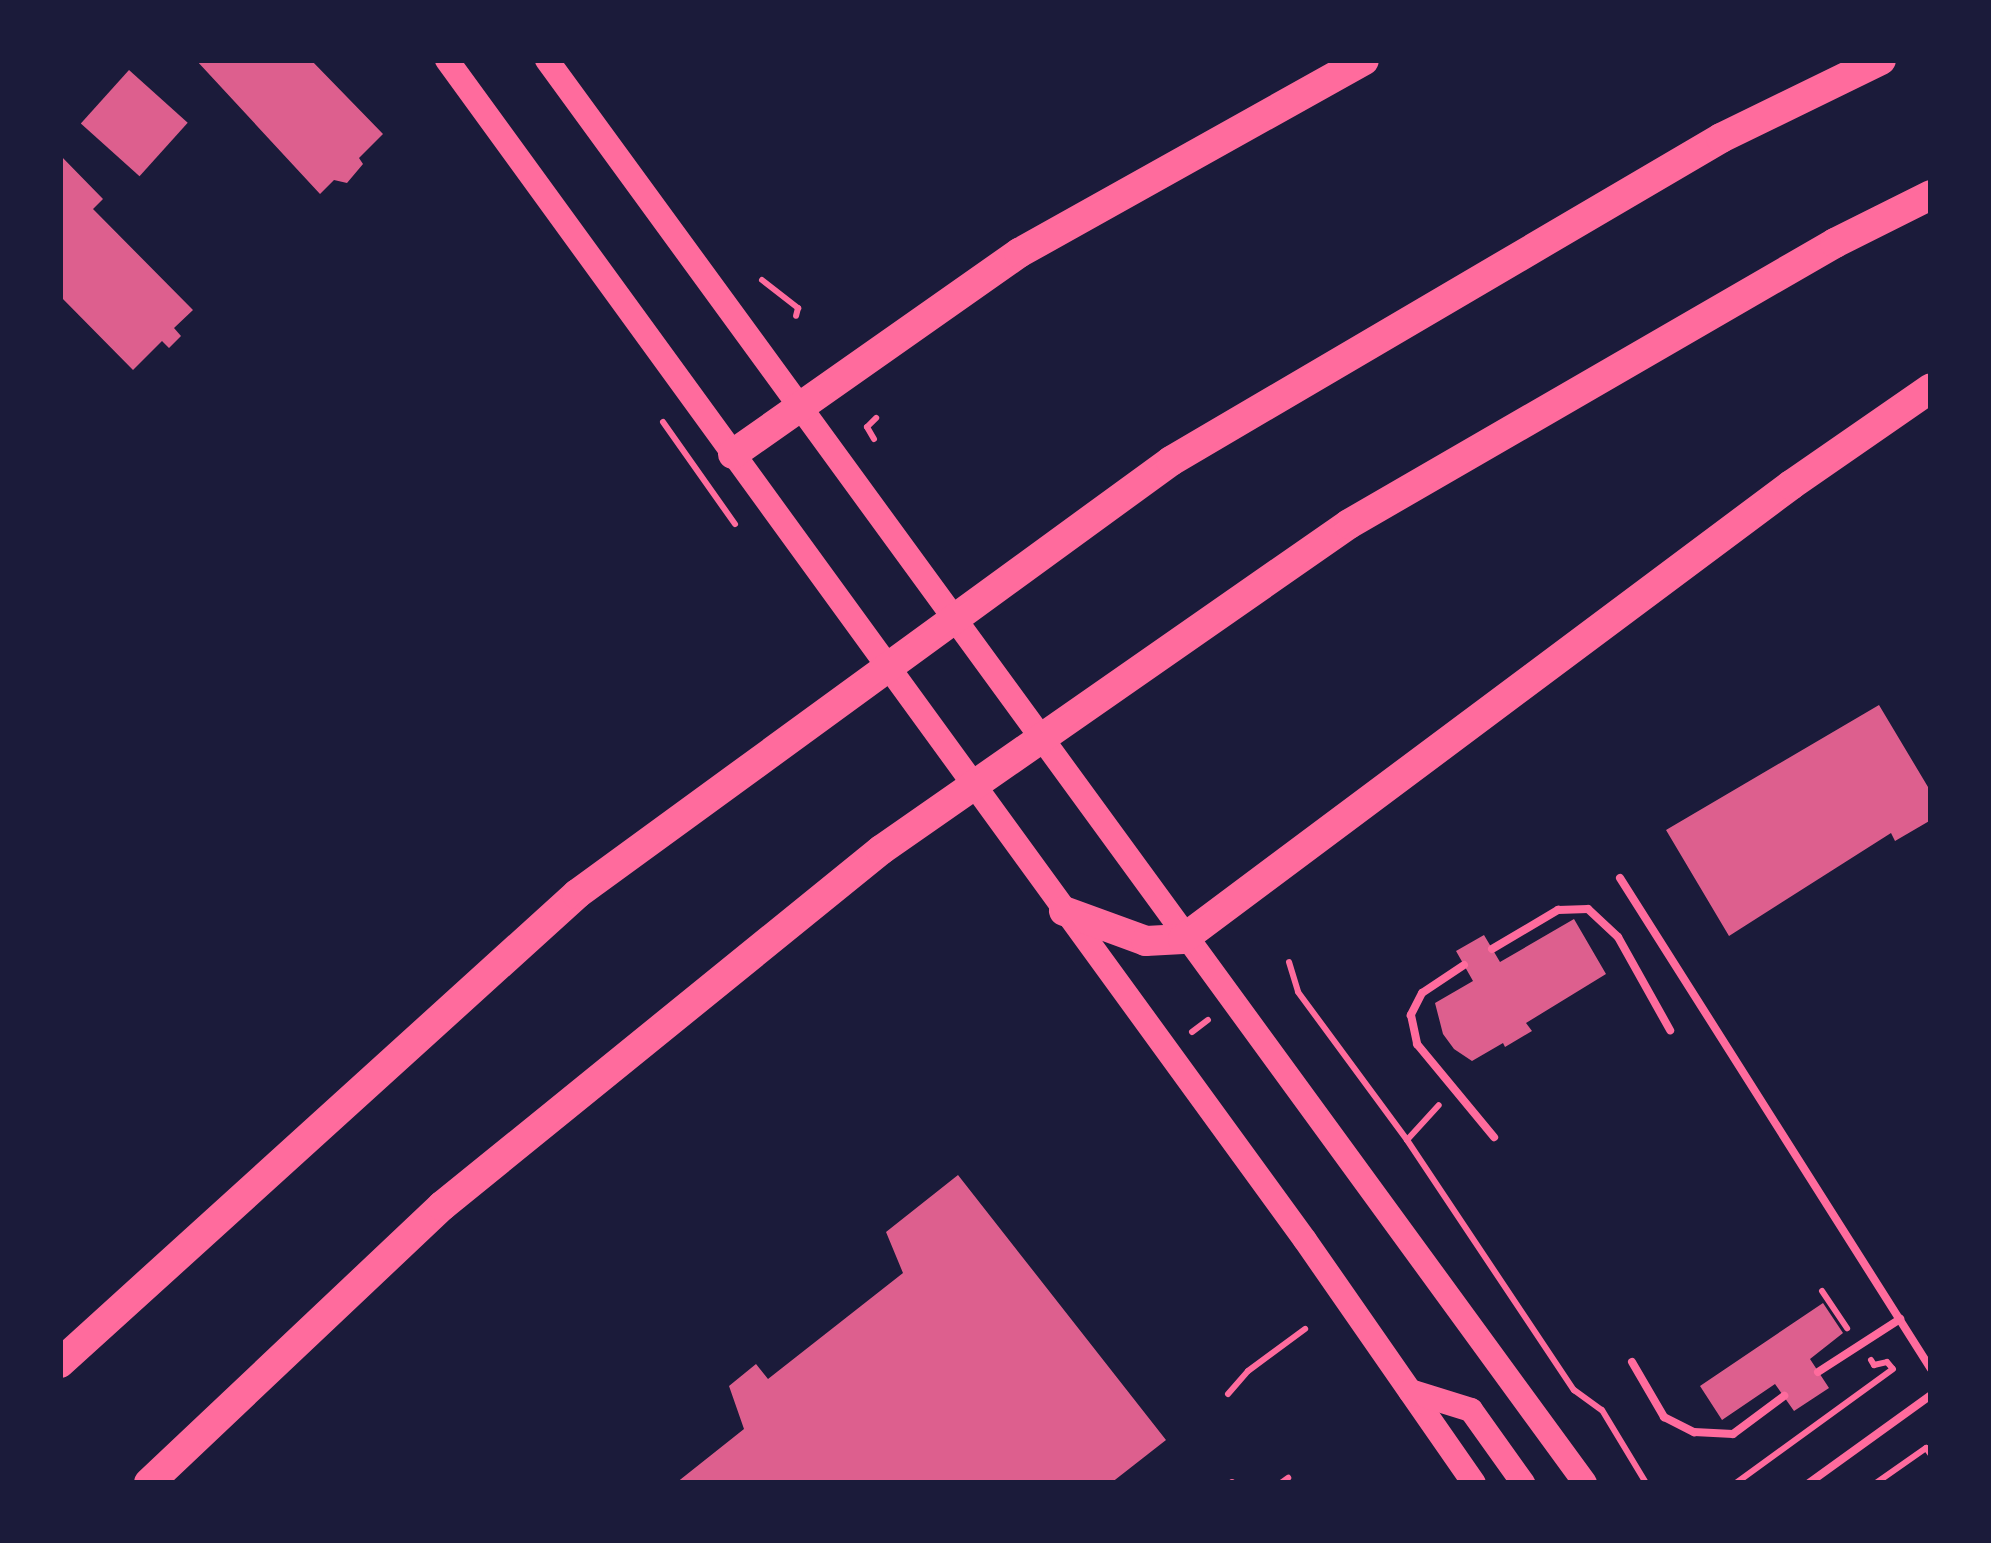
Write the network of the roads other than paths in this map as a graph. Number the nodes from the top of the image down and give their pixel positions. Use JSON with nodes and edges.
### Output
{"nodes":[{"id":1,"x":447,"y":60,"type":"edge"},
{"id":2,"x":547,"y":60,"type":"edge"},
{"id":3,"x":1364,"y":60,"type":"edge"},
{"id":4,"x":1881,"y":60,"type":"edge"},
{"id":5,"x":1931,"y":195,"type":"edge"},
{"id":6,"x":1931,"y":388,"type":"edge"},
{"id":7,"x":802,"y":405,"type":"junction"},
{"id":8,"x":734,"y":454,"type":"junction"},
{"id":9,"x":1620,"y":878,"type":"dead end"},
{"id":10,"x":1064,"y":911,"type":"junction"},
{"id":11,"x":1184,"y":939,"type":"junction"},
{"id":12,"x":1492,"y":949,"type":"dead end"},
{"id":13,"x":1464,"y":965,"type":"dead end"},
{"id":14,"x":1670,"y":1030,"type":"dead end"},
{"id":15,"x":1494,"y":1136,"type":"dead end"},
{"id":16,"x":1900,"y":1319,"type":"junction"},
{"id":17,"x":1632,"y":1362,"type":"dead end"},
{"id":18,"x":60,"y":1363,"type":"edge"},
{"id":19,"x":1931,"y":1370,"type":"edge"},
{"id":20,"x":1819,"y":1372,"type":"dead end"},
{"id":21,"x":1410,"y":1391,"type":"junction"},
{"id":22,"x":1931,"y":1395,"type":"edge"},
{"id":23,"x":1784,"y":1396,"type":"dead end"},
{"id":24,"x":149,"y":1483,"type":"edge"},
{"id":25,"x":1474,"y":1483,"type":"edge"},
{"id":26,"x":1523,"y":1483,"type":"edge"},
{"id":27,"x":1585,"y":1483,"type":"edge"},
{"id":28,"x":1809,"y":1483,"type":"edge"}],
"edges":[{"from":1,"to":8,"type":"main road"},
{"from":2,"to":7,"type":"main road"},
{"from":3,"to":7,"type":"highway"},
{"from":4,"to":18,"type":"highway"},
{"from":5,"to":24,"type":"highway"},
{"from":6,"to":11,"type":"highway"},
{"from":7,"to":8,"type":"highway"},
{"from":7,"to":11,"type":"main road"},
{"from":8,"to":10,"type":"main road"},
{"from":9,"to":16,"type":"lane"},
{"from":10,"to":11,"type":"highway"},
{"from":10,"to":21,"type":"main road"},
{"from":11,"to":27,"type":"main road"},
{"from":12,"to":14,"type":"lane"},
{"from":13,"to":15,"type":"lane"},
{"from":16,"to":19,"type":"lane"},
{"from":16,"to":20,"type":"lane"},
{"from":17,"to":23,"type":"lane"},
{"from":21,"to":25,"type":"main road"},
{"from":21,"to":26,"type":"main road"},
{"from":22,"to":28,"type":"lane"}]}
